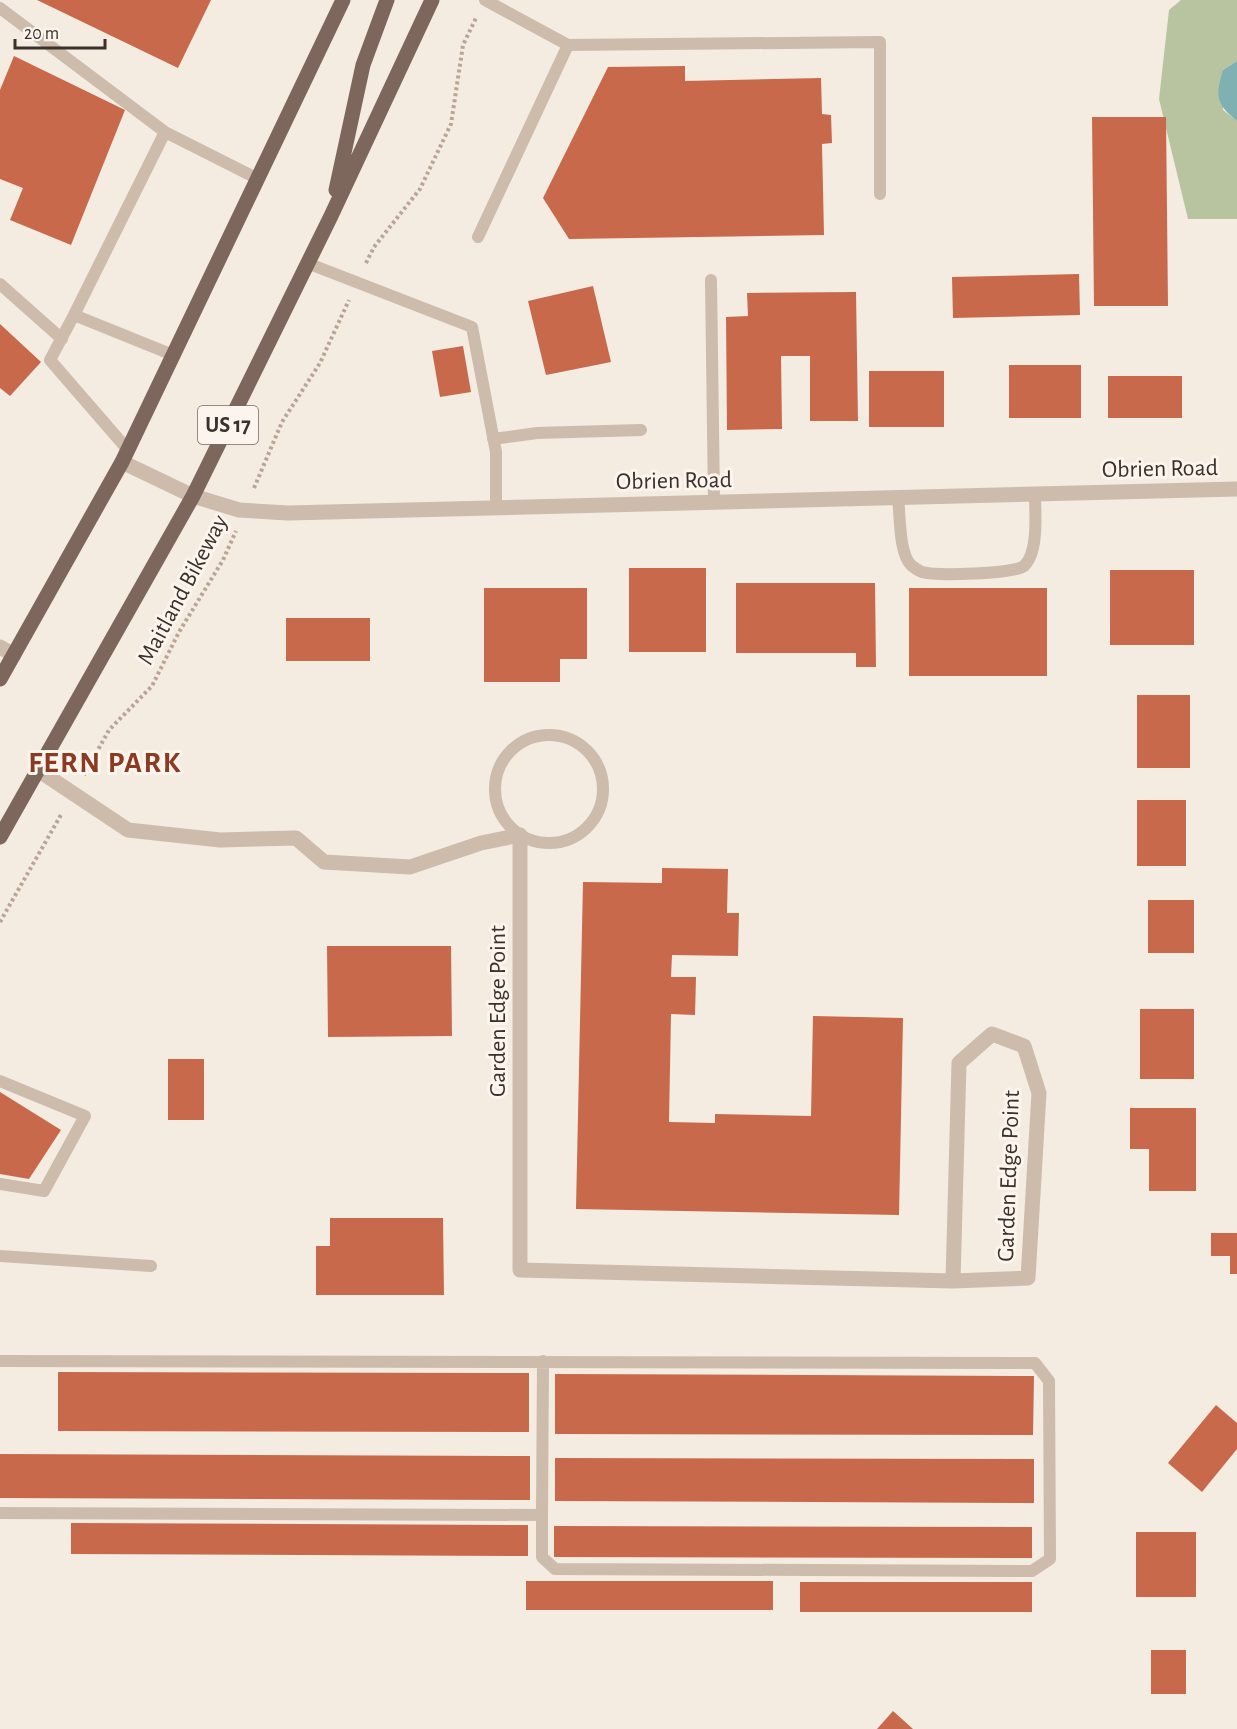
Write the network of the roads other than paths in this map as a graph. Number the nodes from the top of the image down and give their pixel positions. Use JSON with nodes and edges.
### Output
{"nodes":[{"id":1,"x":344,"y":0,"type":"edge"},
{"id":2,"x":387,"y":0,"type":"edge"},
{"id":3,"x":432,"y":0,"type":"edge"},
{"id":4,"x":483,"y":4,"type":"edge"},
{"id":5,"x":0,"y":8,"type":"edge"},
{"id":6,"x":568,"y":45,"type":"junction"},
{"id":7,"x":165,"y":132,"type":"junction"},
{"id":8,"x":258,"y":178,"type":"junction"},
{"id":9,"x":880,"y":194,"type":"dead end"},
{"id":10,"x":331,"y":216,"type":"junction"},
{"id":11,"x":478,"y":237,"type":"dead end"},
{"id":12,"x":308,"y":263,"type":"junction"},
{"id":13,"x":711,"y":280,"type":"dead end"},
{"id":14,"x":0,"y":284,"type":"edge"},
{"id":15,"x":74,"y":315,"type":"junction"},
{"id":16,"x":62,"y":339,"type":"junction"},
{"id":17,"x":173,"y":355,"type":"junction"},
{"id":18,"x":641,"y":430,"type":"dead end"},
{"id":19,"x":493,"y":439,"type":"junction"},
{"id":20,"x":125,"y":456,"type":"junction"},
{"id":21,"x":1237,"y":489,"type":"edge"},
{"id":22,"x":1035,"y":494,"type":"junction"},
{"id":23,"x":193,"y":496,"type":"junction"},
{"id":24,"x":898,"y":497,"type":"junction"},
{"id":25,"x":714,"y":502,"type":"junction"},
{"id":26,"x":496,"y":508,"type":"junction"},
{"id":27,"x":0,"y":647,"type":"edge"},
{"id":28,"x":14,"y":655,"type":"junction"},
{"id":29,"x":0,"y":679,"type":"edge"},
{"id":30,"x":38,"y":770,"type":"junction"},
{"id":31,"x":520,"y":835,"type":"junction"},
{"id":32,"x":0,"y":837,"type":"edge"},
{"id":33,"x":0,"y":1081,"type":"edge"},
{"id":34,"x":0,"y":1184,"type":"edge"},
{"id":35,"x":0,"y":1256,"type":"edge"},
{"id":36,"x":151,"y":1266,"type":"dead end"},
{"id":37,"x":953,"y":1281,"type":"junction"},
{"id":38,"x":0,"y":1361,"type":"edge"},
{"id":39,"x":543,"y":1361,"type":"junction"},
{"id":40,"x":0,"y":1513,"type":"edge"},
{"id":41,"x":542,"y":1515,"type":"junction"}],
"edges":[{"from":1,"to":8,"type":"main road"},
{"from":2,"to":10,"type":"main road"},
{"from":3,"to":10,"type":"main road","number":"US 17"},
{"from":4,"to":6,"type":"lane"},
{"from":5,"to":7,"type":"lane"},
{"from":6,"to":9,"type":"lane"},
{"from":6,"to":11,"type":"lane"},
{"from":7,"to":8,"type":"lane"},
{"from":7,"to":15,"type":"lane"},
{"from":8,"to":17,"type":"main road"},
{"from":10,"to":12,"type":"main road","number":"US 17"},
{"from":12,"to":19,"type":"lane"},
{"from":12,"to":23,"type":"main road","number":"US 17"},
{"from":13,"to":25,"type":"lane"},
{"from":14,"to":16,"type":"lane"},
{"from":15,"to":16,"type":"lane"},
{"from":15,"to":17,"type":"lane"},
{"from":16,"to":20,"type":"lane"},
{"from":17,"to":20,"type":"main road"},
{"from":18,"to":19,"type":"lane"},
{"from":19,"to":26,"type":"lane"},
{"from":20,"to":23,"type":"street","name":"Obrien Road"},
{"from":20,"to":28,"type":"main road"},
{"from":21,"to":22,"type":"street","name":"Obrien Road"},
{"from":22,"to":24,"type":"street","name":"Obrien Road"},
{"from":22,"to":24,"type":"lane"},
{"from":23,"to":26,"type":"street","name":"Obrien Road"},
{"from":23,"to":30,"type":"main road","number":"US 17"},
{"from":24,"to":25,"type":"street","name":"Obrien Road"},
{"from":25,"to":26,"type":"street","name":"Obrien Road"},
{"from":27,"to":28,"type":"street"},
{"from":28,"to":29,"type":"main road"},
{"from":30,"to":31,"type":"street"},
{"from":30,"to":32,"type":"main road","number":"US 17"},
{"from":31,"to":31,"type":"lane"},
{"from":31,"to":37,"type":"street","name":"Garden Edge Point"},
{"from":33,"to":34,"type":"lane"},
{"from":35,"to":36,"type":"lane"},
{"from":37,"to":37,"type":"street","name":"Garden Edge Point"},
{"from":38,"to":39,"type":"lane"},
{"from":39,"to":41,"type":"lane"},
{"from":39,"to":41,"type":"lane"},
{"from":40,"to":41,"type":"lane"}]}
